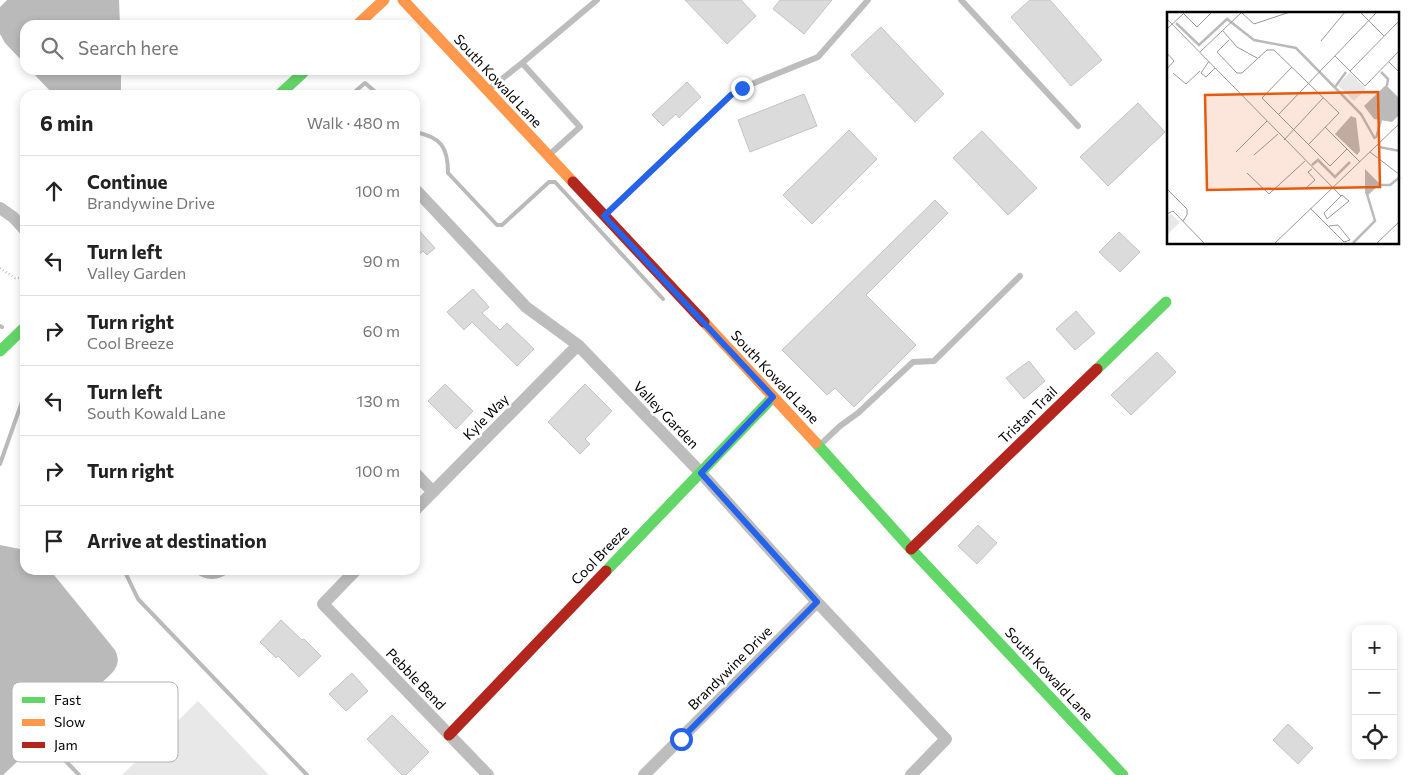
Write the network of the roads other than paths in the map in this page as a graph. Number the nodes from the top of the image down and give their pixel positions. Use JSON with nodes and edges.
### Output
{"nodes":[{"id":1,"x":384,"y":0,"type":"edge"},
{"id":2,"x":403,"y":0,"type":"edge"},
{"id":3,"x":597,"y":0,"type":"edge"},
{"id":4,"x":868,"y":0,"type":"edge"},
{"id":5,"x":961,"y":0,"type":"edge"},
{"id":6,"x":362,"y":20,"type":"edge"},
{"id":7,"x":522,"y":63,"type":"junction"},
{"id":8,"x":301,"y":75,"type":"edge"},
{"id":9,"x":284,"y":90,"type":"edge"},
{"id":10,"x":487,"y":91,"type":"junction"},
{"id":11,"x":1078,"y":126,"type":"dead end"},
{"id":12,"x":548,"y":156,"type":"junction"},
{"id":13,"x":420,"y":194,"type":"edge"},
{"id":14,"x":0,"y":208,"type":"edge"},
{"id":15,"x":604,"y":216,"type":"junction"},
{"id":16,"x":20,"y":225,"type":"edge"},
{"id":17,"x":1020,"y":276,"type":"dead end"},
{"id":18,"x":1166,"y":302,"type":"dead end"},
{"id":19,"x":20,"y":332,"type":"edge"},
{"id":20,"x":578,"y":345,"type":"junction"},
{"id":21,"x":0,"y":351,"type":"edge"},
{"id":22,"x":773,"y":397,"type":"junction"},
{"id":23,"x":819,"y":446,"type":"junction"},
{"id":24,"x":701,"y":473,"type":"junction"},
{"id":25,"x":420,"y":478,"type":"edge"},
{"id":26,"x":433,"y":492,"type":"junction"},
{"id":27,"x":420,"y":505,"type":"edge"},
{"id":28,"x":911,"y":549,"type":"junction"},
{"id":29,"x":351,"y":575,"type":"edge"},
{"id":30,"x":817,"y":602,"type":"junction"},
{"id":31,"x":449,"y":734,"type":"junction"},
{"id":32,"x":488,"y":775,"type":"edge"},
{"id":33,"x":644,"y":775,"type":"edge"},
{"id":34,"x":910,"y":775,"type":"edge"},
{"id":35,"x":1123,"y":775,"type":"edge"}],
"edges":[{"from":1,"to":6,"type":"street"},
{"from":2,"to":10,"type":"street","name":"South Kowald Lane"},
{"from":3,"to":7,"type":"lane"},
{"from":4,"to":15,"type":"lane"},
{"from":5,"to":11,"type":"lane"},
{"from":7,"to":10,"type":"lane"},
{"from":7,"to":12,"type":"lane"},
{"from":8,"to":9,"type":"street"},
{"from":10,"to":12,"type":"street","name":"South Kowald Lane"},
{"from":12,"to":15,"type":"street","name":"South Kowald Lane"},
{"from":13,"to":20,"type":"street","name":"Valley Garden"},
{"from":14,"to":16,"type":"street"},
{"from":15,"to":22,"type":"street","name":"South Kowald Lane"},
{"from":17,"to":23,"type":"lane"},
{"from":18,"to":28,"type":"street","name":"Tristan Trail"},
{"from":19,"to":21,"type":"street"},
{"from":20,"to":24,"type":"street","name":"Valley Garden"},
{"from":20,"to":26,"type":"street","name":"Kyle Way"},
{"from":22,"to":23,"type":"street","name":"South Kowald Lane"},
{"from":22,"to":24,"type":"street","name":"Cool Breeze"},
{"from":23,"to":28,"type":"street","name":"South Kowald Lane"},
{"from":24,"to":30,"type":"street","name":"Valley Garden"},
{"from":24,"to":31,"type":"street","name":"Cool Breeze"},
{"from":25,"to":26,"type":"street"},
{"from":26,"to":27,"type":"street","name":"Kyle Way"},
{"from":28,"to":35,"type":"street","name":"South Kowald Lane"},
{"from":29,"to":31,"type":"street","name":"Pebble Bend"},
{"from":30,"to":33,"type":"street","name":"Brandywine Drive"},
{"from":30,"to":34,"type":"street","name":"Valley Garden"},
{"from":31,"to":32,"type":"street","name":"Pebble Bend"}]}
